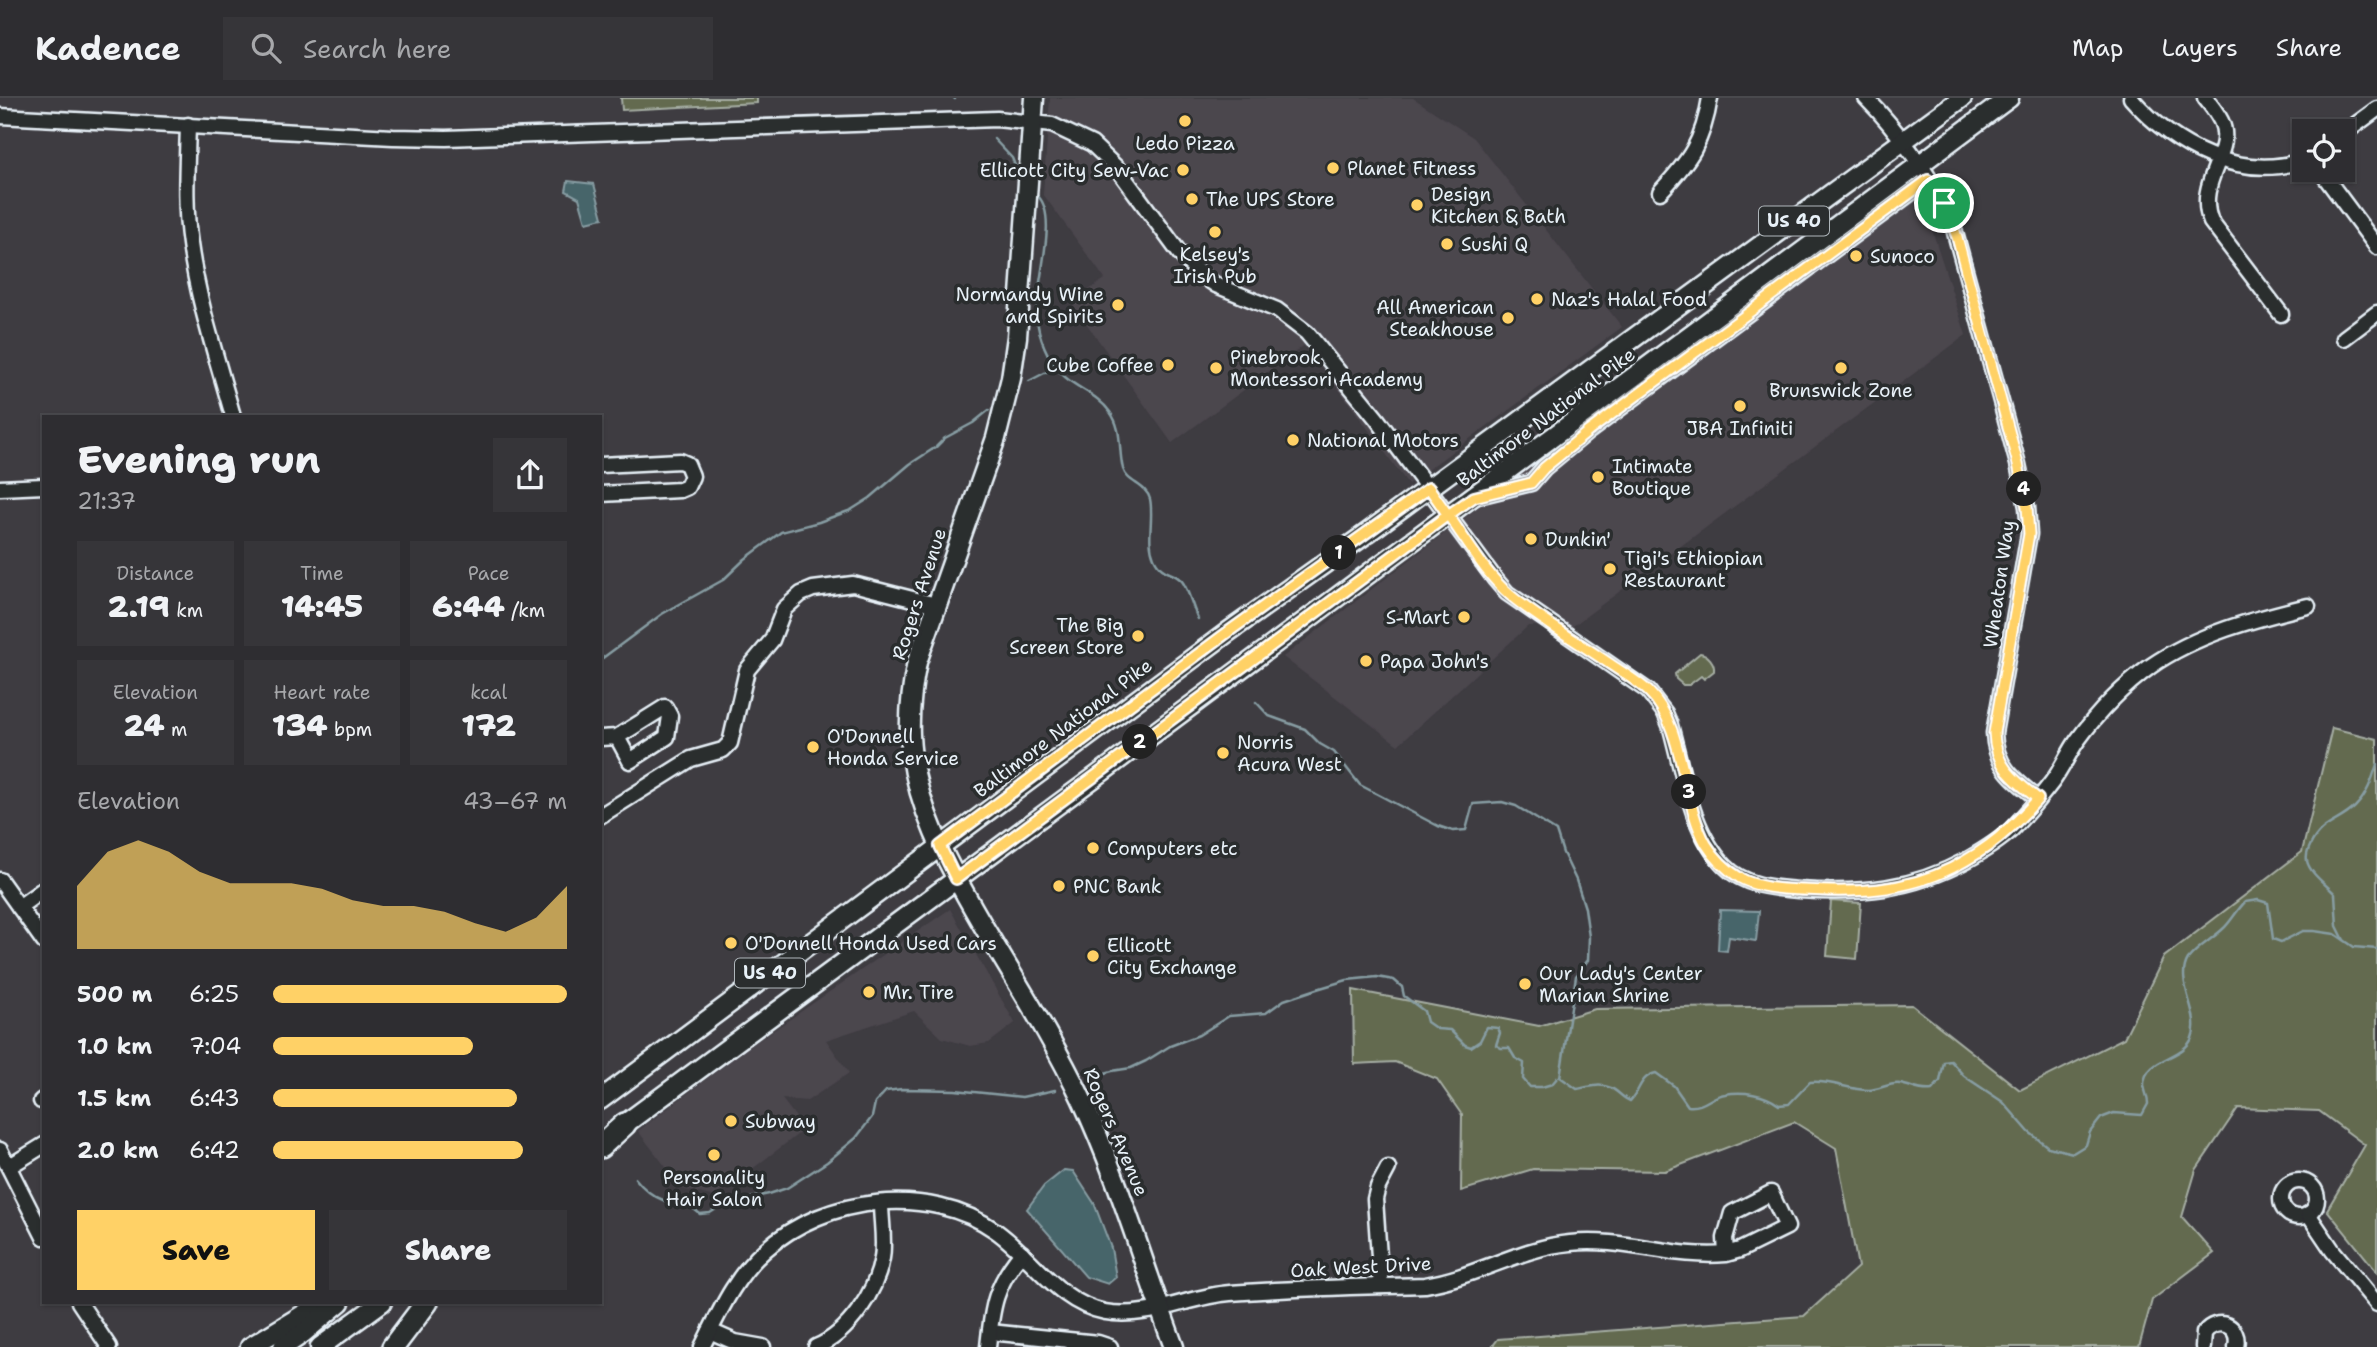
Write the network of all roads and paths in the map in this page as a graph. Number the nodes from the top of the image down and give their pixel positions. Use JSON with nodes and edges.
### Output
{"nodes":[{"id":1,"x":1034,"y":98,"type":"edge"},
{"id":2,"x":1710,"y":98,"type":"edge"},
{"id":3,"x":1866,"y":98,"type":"edge"},
{"id":4,"x":1962,"y":98,"type":"edge"},
{"id":5,"x":2009,"y":98,"type":"edge"},
{"id":6,"x":2131,"y":98,"type":"edge"},
{"id":7,"x":2205,"y":98,"type":"edge"},
{"id":8,"x":2377,"y":109,"type":"edge"},
{"id":9,"x":0,"y":116,"type":"edge"},
{"id":10,"x":1032,"y":121,"type":"junction"},
{"id":11,"x":188,"y":125,"type":"junction"},
{"id":12,"x":2355,"y":125,"type":"edge"},
{"id":13,"x":1902,"y":142,"type":"junction"},
{"id":14,"x":2219,"y":159,"type":"junction"},
{"id":15,"x":2292,"y":164,"type":"edge"},
{"id":16,"x":1923,"y":172,"type":"junction"},
{"id":17,"x":2329,"y":182,"type":"edge"},
{"id":18,"x":1660,"y":192,"type":"dead end"},
{"id":19,"x":2377,"y":247,"type":"edge"},
{"id":20,"x":2377,"y":313,"type":"edge"},
{"id":21,"x":2281,"y":314,"type":"dead end"},
{"id":22,"x":2344,"y":338,"type":"dead end"},
{"id":23,"x":233,"y":415,"type":"edge"},
{"id":24,"x":602,"y":465,"type":"edge"},
{"id":25,"x":42,"y":486,"type":"edge"},
{"id":26,"x":0,"y":488,"type":"edge"},
{"id":27,"x":1429,"y":488,"type":"junction"},
{"id":28,"x":602,"y":494,"type":"edge"},
{"id":29,"x":1474,"y":497,"type":"junction"},
{"id":30,"x":1448,"y":515,"type":"junction"},
{"id":31,"x":936,"y":605,"type":"junction"},
{"id":32,"x":2308,"y":606,"type":"dead end"},
{"id":33,"x":617,"y":737,"type":"dead end"},
{"id":34,"x":602,"y":738,"type":"edge"},
{"id":35,"x":2038,"y":799,"type":"junction"},
{"id":36,"x":602,"y":815,"type":"edge"},
{"id":37,"x":940,"y":846,"type":"junction"},
{"id":38,"x":956,"y":879,"type":"junction"},
{"id":39,"x":0,"y":880,"type":"edge"},
{"id":40,"x":42,"y":890,"type":"edge"},
{"id":41,"x":19,"y":907,"type":"junction"},
{"id":42,"x":42,"y":939,"type":"edge"},
{"id":43,"x":602,"y":1099,"type":"edge"},
{"id":44,"x":625,"y":1124,"type":"junction"},
{"id":45,"x":602,"y":1141,"type":"edge"},
{"id":46,"x":602,"y":1145,"type":"edge"},
{"id":47,"x":42,"y":1146,"type":"edge"},
{"id":48,"x":0,"y":1150,"type":"edge"},
{"id":49,"x":10,"y":1166,"type":"junction"},
{"id":50,"x":1388,"y":1168,"type":"dead end"},
{"id":51,"x":881,"y":1203,"type":"junction"},
{"id":52,"x":2308,"y":1214,"type":"dead end"},
{"id":53,"x":42,"y":1233,"type":"edge"},
{"id":54,"x":1022,"y":1253,"type":"junction"},
{"id":55,"x":1726,"y":1254,"type":"junction"},
{"id":56,"x":1381,"y":1286,"type":"junction"},
{"id":57,"x":80,"y":1304,"type":"edge"},
{"id":58,"x":321,"y":1304,"type":"edge"},
{"id":59,"x":338,"y":1304,"type":"edge"},
{"id":60,"x":379,"y":1304,"type":"edge"},
{"id":61,"x":425,"y":1304,"type":"edge"},
{"id":62,"x":2377,"y":1304,"type":"edge"},
{"id":63,"x":1160,"y":1309,"type":"junction"},
{"id":64,"x":710,"y":1331,"type":"junction"},
{"id":65,"x":989,"y":1340,"type":"edge"},
{"id":66,"x":109,"y":1347,"type":"edge"},
{"id":67,"x":250,"y":1347,"type":"edge"},
{"id":68,"x":283,"y":1347,"type":"edge"},
{"id":69,"x":320,"y":1347,"type":"edge"},
{"id":70,"x":393,"y":1347,"type":"edge"},
{"id":71,"x":702,"y":1347,"type":"edge"},
{"id":72,"x":763,"y":1347,"type":"edge"},
{"id":73,"x":816,"y":1347,"type":"edge"},
{"id":74,"x":1110,"y":1347,"type":"edge"},
{"id":75,"x":1174,"y":1347,"type":"edge"},
{"id":76,"x":2203,"y":1347,"type":"edge"},
{"id":77,"x":2236,"y":1347,"type":"edge"}],
"edges":[{"from":1,"to":10,"type":"main road","name":"Rogers Avenue"},
{"from":2,"to":18,"type":"street"},
{"from":3,"to":13,"type":"street","name":"Wheaton Way"},
{"from":4,"to":13,"type":"main road","name":"Baltimore National Pike","number":"US 40"},
{"from":5,"to":16,"type":"main road","name":"Baltimore National Pike","number":"US 40"},
{"from":6,"to":14,"type":"street"},
{"from":7,"to":14,"type":"street"},
{"from":8,"to":12,"type":"street"},
{"from":9,"to":11,"type":"street"},
{"from":10,"to":11,"type":"street"},
{"from":10,"to":27,"type":"street"},
{"from":10,"to":31,"type":"main road","name":"Rogers Avenue"},
{"from":11,"to":23,"type":"street"},
{"from":13,"to":16,"type":"street","name":"Wheaton Way"},
{"from":13,"to":27,"type":"main road","name":"Baltimore National Pike","number":"US 40"},
{"from":14,"to":15,"type":"street"},
{"from":14,"to":21,"type":"street"},
{"from":16,"to":29,"type":"main road","name":"Baltimore National Pike","number":"US 40"},
{"from":16,"to":29,"type":"street"},
{"from":16,"to":35,"type":"street","name":"Wheaton Way"},
{"from":17,"to":19,"type":"street"},
{"from":20,"to":22,"type":"street"},
{"from":24,"to":28,"type":"street"},
{"from":25,"to":26,"type":"street"},
{"from":27,"to":30,"type":"street"},
{"from":27,"to":37,"type":"main road","name":"Baltimore National Pike","number":"US 40"},
{"from":29,"to":30,"type":"main road","name":"Baltimore National Pike","number":"US 40"},
{"from":30,"to":35,"type":"street"},
{"from":30,"to":38,"type":"main road","name":"Baltimore National Pike","number":"US 40"},
{"from":31,"to":36,"type":"street"},
{"from":31,"to":37,"type":"main road","name":"Rogers Avenue"},
{"from":32,"to":35,"type":"street"},
{"from":33,"to":34,"type":"street"},
{"from":37,"to":38,"type":"main road","name":"Rogers Avenue"},
{"from":37,"to":43,"type":"main road","name":"Baltimore National Pike","number":"US 40"},
{"from":38,"to":44,"type":"main road","name":"Baltimore National Pike","number":"US 40"},
{"from":38,"to":63,"type":"main road","name":"Rogers Avenue"},
{"from":39,"to":41,"type":"street"},
{"from":40,"to":41,"type":"street"},
{"from":41,"to":42,"type":"street"},
{"from":44,"to":45,"type":"main road","name":"Baltimore National Pike","number":"US 40"},
{"from":44,"to":46,"type":"highway"},
{"from":47,"to":49,"type":"street"},
{"from":48,"to":49,"type":"street"},
{"from":49,"to":53,"type":"street"},
{"from":50,"to":56,"type":"street"},
{"from":51,"to":54,"type":"street","name":"Oak West Drive"},
{"from":51,"to":64,"type":"street","name":"Oak West Drive"},
{"from":51,"to":73,"type":"street"},
{"from":52,"to":62,"type":"street"},
{"from":54,"to":63,"type":"street","name":"Oak West Drive"},
{"from":54,"to":65,"type":"street"},
{"from":55,"to":55,"type":"street","name":"Oak West Drive"},
{"from":55,"to":56,"type":"street","name":"Oak West Drive"},
{"from":56,"to":63,"type":"street","name":"Oak West Drive"},
{"from":57,"to":66,"type":"street"},
{"from":58,"to":67,"type":"main road"},
{"from":59,"to":68,"type":"main road"},
{"from":60,"to":69,"type":"main road"},
{"from":61,"to":70,"type":"highway"},
{"from":63,"to":75,"type":"main road","name":"Rogers Avenue"},
{"from":64,"to":71,"type":"street","name":"Oak West Drive"},
{"from":64,"to":72,"type":"street"},
{"from":65,"to":74,"type":"street"},
{"from":76,"to":77,"type":"street"}]}
